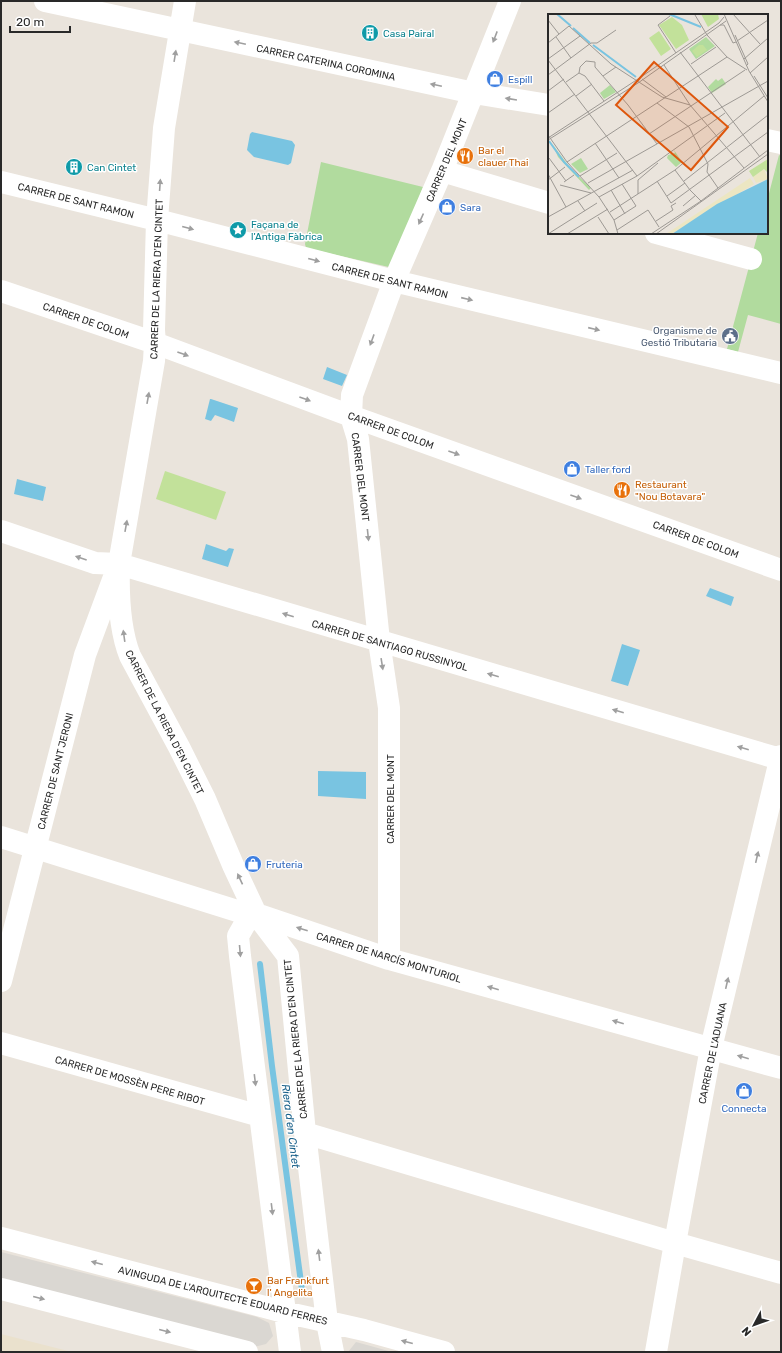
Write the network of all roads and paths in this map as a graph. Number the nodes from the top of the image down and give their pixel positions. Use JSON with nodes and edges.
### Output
{"nodes":[{"id":1,"x":45,"y":1,"type":"edge"},
{"id":2,"x":185,"y":1,"type":"edge"},
{"id":3,"x":510,"y":1,"type":"edge"},
{"id":4,"x":179,"y":30,"type":"junction"},
{"id":5,"x":474,"y":93,"type":"junction"},
{"id":6,"x":548,"y":105,"type":"edge"},
{"id":7,"x":768,"y":140,"type":"edge"},
{"id":8,"x":781,"y":143,"type":"edge"},
{"id":9,"x":442,"y":171,"type":"junction"},
{"id":10,"x":1,"y":182,"type":"edge"},
{"id":11,"x":548,"y":203,"type":"edge"},
{"id":12,"x":157,"y":220,"type":"junction"},
{"id":13,"x":660,"y":234,"type":"edge"},
{"id":14,"x":751,"y":259,"type":"dead end"},
{"id":15,"x":394,"y":281,"type":"junction"},
{"id":16,"x":1,"y":291,"type":"edge"},
{"id":17,"x":155,"y":344,"type":"junction"},
{"id":18,"x":781,"y":373,"type":"edge"},
{"id":19,"x":351,"y":416,"type":"junction"},
{"id":20,"x":1,"y":531,"type":"edge"},
{"id":21,"x":119,"y":564,"type":"junction"},
{"id":22,"x":781,"y":570,"type":"edge"},
{"id":23,"x":379,"y":641,"type":"junction"},
{"id":24,"x":781,"y":757,"type":"edge"},
{"id":25,"x":1,"y":837,"type":"edge"},
{"id":26,"x":35,"y":847,"type":"junction"},
{"id":27,"x":253,"y":915,"type":"junction"},
{"id":28,"x":389,"y":959,"type":"junction"},
{"id":29,"x":1,"y":981,"type":"edge"},
{"id":30,"x":1,"y":1043,"type":"edge"},
{"id":31,"x":711,"y":1048,"type":"junction"},
{"id":32,"x":781,"y":1068,"type":"edge"},
{"id":33,"x":260,"y":1116,"type":"junction"},
{"id":34,"x":305,"y":1133,"type":"junction"},
{"id":35,"x":1,"y":1238,"type":"edge"},
{"id":36,"x":675,"y":1243,"type":"junction"},
{"id":37,"x":781,"y":1273,"type":"edge"},
{"id":38,"x":1,"y":1289,"type":"edge"},
{"id":39,"x":284,"y":1312,"type":"junction"},
{"id":40,"x":327,"y":1322,"type":"junction"},
{"id":41,"x":247,"y":1352,"type":"edge"},
{"id":42,"x":290,"y":1352,"type":"edge"},
{"id":43,"x":334,"y":1352,"type":"edge"},
{"id":44,"x":444,"y":1352,"type":"edge"},
{"id":45,"x":656,"y":1352,"type":"edge"}],
"edges":[{"from":1,"to":4,"type":"street","name":"CARRER CATERINA COROMINA"},
{"from":2,"to":4,"type":"street","name":"CARRER DE LA RIERA D'EN CINTET"},
{"from":3,"to":5,"type":"street","name":"CARRER DEL MONT","one_way":true},
{"from":5,"to":4,"type":"street","name":"CARRER CATERINA COROMINA","one_way":true},
{"from":12,"to":4,"type":"street","name":"CARRER DE LA RIERA D'EN CINTET","one_way":true},
{"from":6,"to":5,"type":"street","name":"CARRER CATERINA COROMINA","one_way":true},
{"from":5,"to":9,"type":"street","name":"CARRER DEL MONT"},
{"from":7,"to":8,"type":"street"},
{"from":9,"to":11,"type":"street"},
{"from":9,"to":15,"type":"street","name":"CARRER DEL MONT","one_way":true},
{"from":10,"to":12,"type":"street","name":"CARRER DE SANT RAMON"},
{"from":12,"to":15,"type":"street","name":"CARRER DE SANT RAMON","one_way":true},
{"from":12,"to":17,"type":"street","name":"CARRER DE LA RIERA D'EN CINTET"},
{"from":13,"to":14,"type":"street"},
{"from":15,"to":18,"type":"street","name":"CARRER DE SANT RAMON","one_way":true},
{"from":15,"to":19,"type":"street","name":"CARRER DEL MONT","one_way":true},
{"from":16,"to":17,"type":"street","name":"CARRER DE COLOM"},
{"from":17,"to":19,"type":"street","name":"CARRER DE COLOM","one_way":true},
{"from":21,"to":17,"type":"street","name":"CARRER DE LA RIERA D'EN CINTET","one_way":true},
{"from":19,"to":22,"type":"street","name":"CARRER DE COLOM","one_way":true},
{"from":19,"to":23,"type":"street","name":"CARRER DEL MONT","one_way":true},
{"from":21,"to":20,"type":"street","name":"CARRER DE SANTIAGO RUSSINYOL","one_way":true},
{"from":23,"to":21,"type":"street","name":"CARRER DE SANTIAGO RUSSINYOL","one_way":true},
{"from":21,"to":26,"type":"street","name":"CARRER DE SANT JERONI"},
{"from":27,"to":21,"type":"street","name":"CARRER DE LA RIERA D'EN CINTET","one_way":true},
{"from":24,"to":23,"type":"street","name":"CARRER DE SANTIAGO RUSSINYOL","one_way":true},
{"from":23,"to":28,"type":"street","name":"CARRER DEL MONT","one_way":true},
{"from":31,"to":24,"type":"street","name":"CARRER DE L'ADUANA","one_way":true},
{"from":25,"to":26,"type":"street","name":"CARRER DE NARCÍS MONTURIOL"},
{"from":26,"to":27,"type":"street","name":"CARRER DE NARCÍS MONTURIOL"},
{"from":26,"to":29,"type":"street","name":"CARRER DE SANT JERONI"},
{"from":28,"to":27,"type":"street","name":"CARRER DE NARCÍS MONTURIOL","one_way":true},
{"from":27,"to":33,"type":"street","one_way":true},
{"from":27,"to":34,"type":"street","name":"CARRER DE LA RIERA D'EN CINTET"},
{"from":31,"to":28,"type":"street","name":"CARRER DE NARCÍS MONTURIOL","one_way":true},
{"from":30,"to":33,"type":"street","name":"CARRER DE MOSSÈN PERE RIBOT"},
{"from":32,"to":31,"type":"street","name":"CARRER DE NARCÍS MONTURIOL","one_way":true},
{"from":31,"to":36,"type":"street","name":"CARRER DE L'ADUANA"},
{"from":33,"to":39,"type":"street","one_way":true},
{"from":34,"to":36,"type":"street"},
{"from":40,"to":34,"type":"street","name":"CARRER DE LA RIERA D'EN CINTET","one_way":true},
{"from":39,"to":35,"type":"street","name":"AVINGUDA DE L'ARQUITECTE EDUARD FERRES","one_way":true},
{"from":36,"to":37,"type":"street"},
{"from":36,"to":45,"type":"street","name":"CARRER DE L'ADUANA"},
{"from":38,"to":41,"type":"street","one_way":true},
{"from":39,"to":40,"type":"street","name":"AVINGUDA DE L'ARQUITECTE EDUARD FERRES"},
{"from":39,"to":42,"type":"street"},
{"from":40,"to":43,"type":"street","name":"CARRER DE LA RIERA D'EN CINTET"},
{"from":44,"to":40,"type":"street","name":"AVINGUDA DE L'ARQUITECTE EDUARD FERRES","one_way":true}]}
